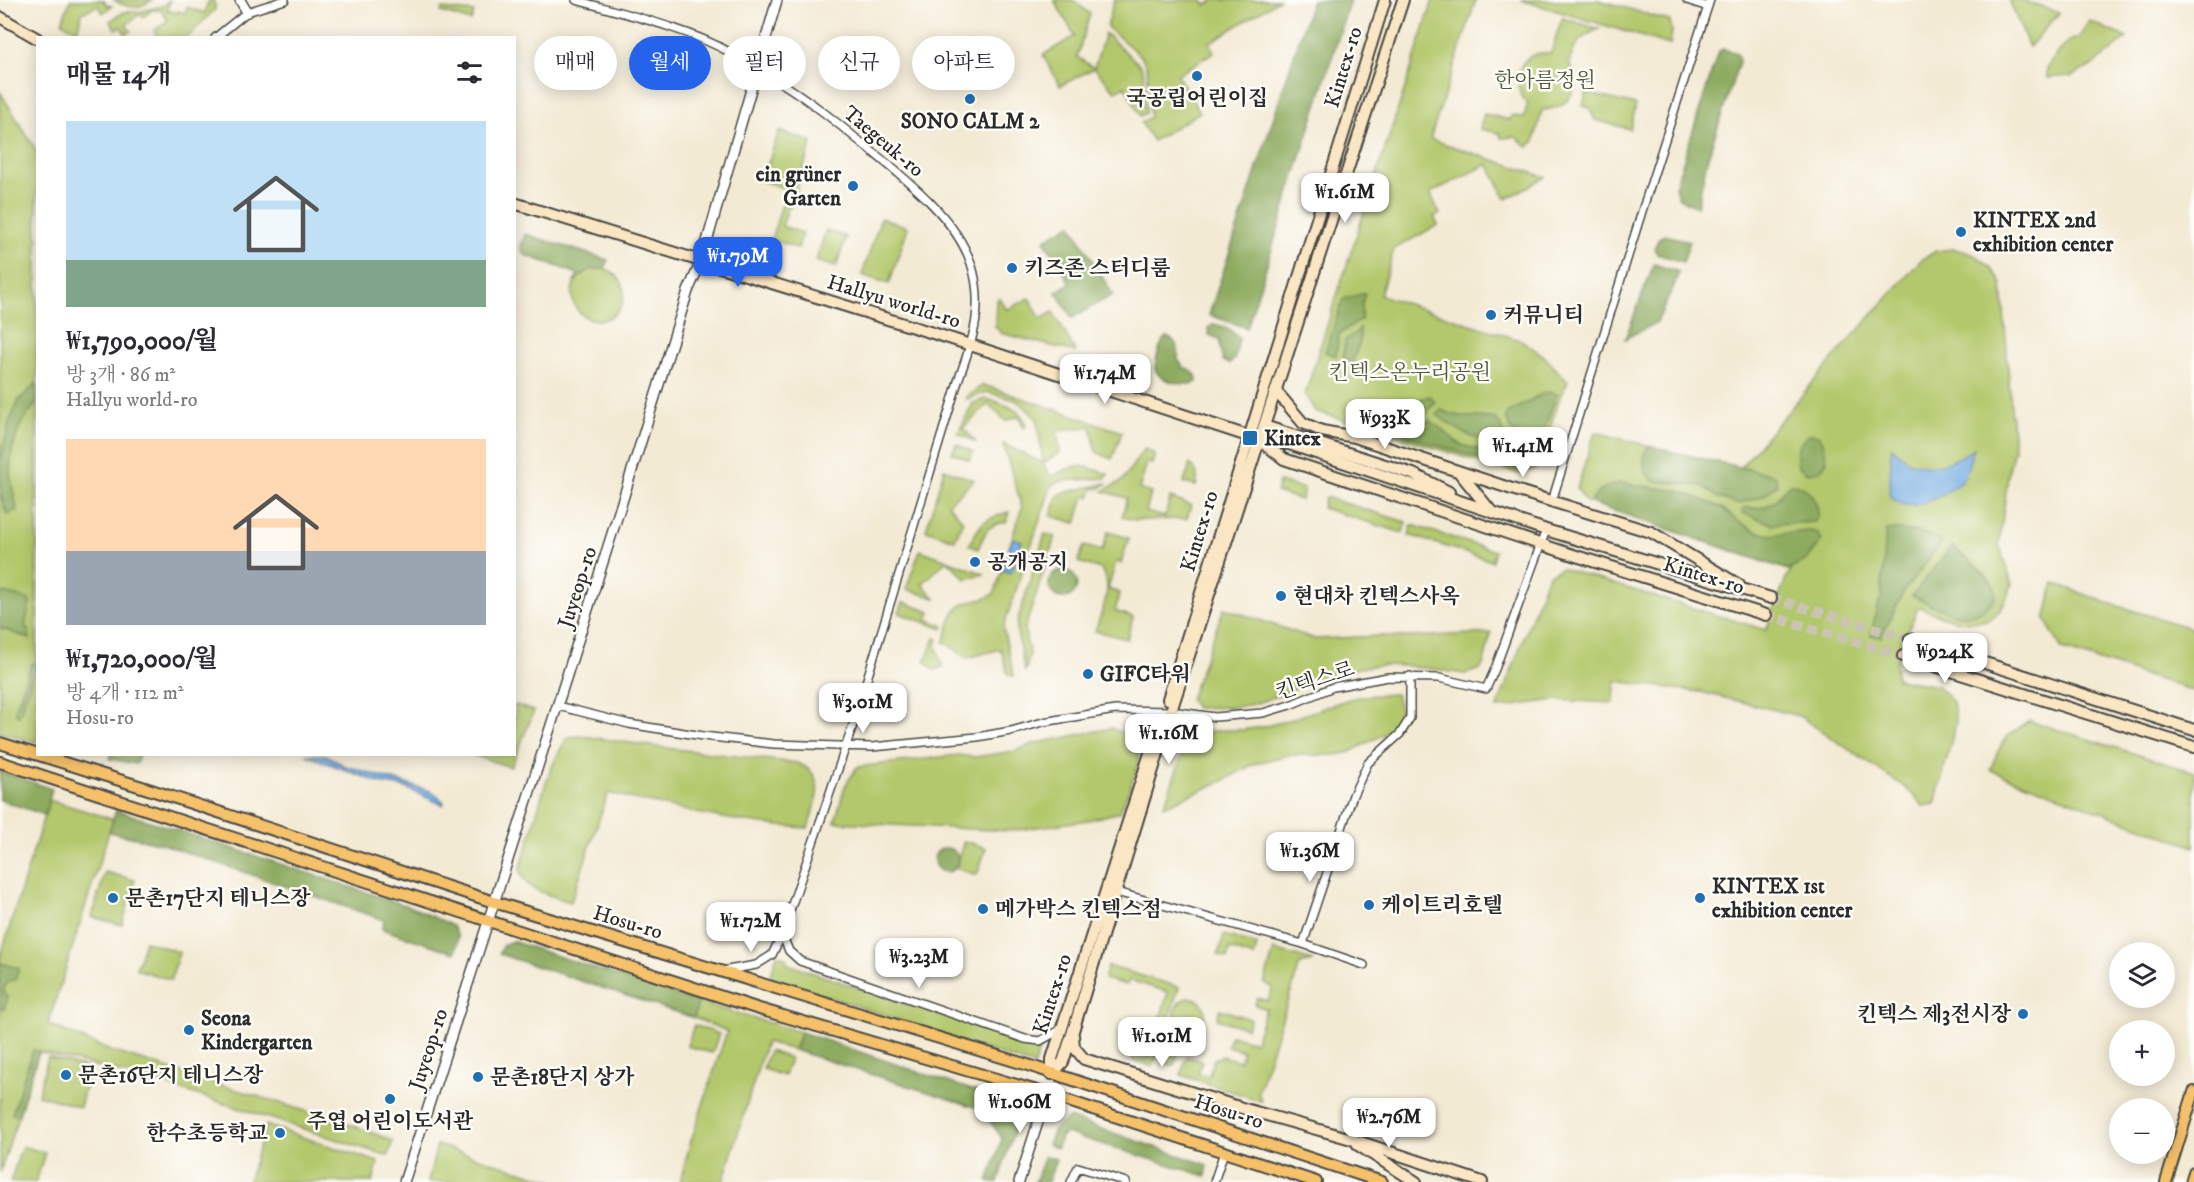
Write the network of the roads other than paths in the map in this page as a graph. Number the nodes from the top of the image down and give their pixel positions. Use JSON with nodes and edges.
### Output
{"nodes":[{"id":1,"x":240,"y":0,"type":"edge"},
{"id":2,"x":285,"y":0,"type":"edge"},
{"id":3,"x":576,"y":0,"type":"edge"},
{"id":4,"x":777,"y":0,"type":"edge"},
{"id":5,"x":1385,"y":0,"type":"edge"},
{"id":6,"x":1403,"y":0,"type":"edge"},
{"id":7,"x":1687,"y":0,"type":"edge"},
{"id":8,"x":1709,"y":3,"type":"edge"},
{"id":9,"x":247,"y":12,"type":"junction"},
{"id":10,"x":0,"y":17,"type":"edge"},
{"id":11,"x":217,"y":36,"type":"edge"},
{"id":12,"x":766,"y":36,"type":"edge"},
{"id":13,"x":36,"y":38,"type":"edge"},
{"id":14,"x":723,"y":49,"type":"edge"},
{"id":15,"x":750,"y":90,"type":"edge"},
{"id":16,"x":791,"y":90,"type":"edge"},
{"id":17,"x":516,"y":204,"type":"edge"},
{"id":18,"x":701,"y":262,"type":"junction"},
{"id":19,"x":971,"y":345,"type":"junction"},
{"id":20,"x":1276,"y":391,"type":"junction"},
{"id":21,"x":1264,"y":426,"type":"junction"},
{"id":22,"x":1249,"y":436,"type":"junction"},
{"id":23,"x":1260,"y":440,"type":"junction"},
{"id":24,"x":1459,"y":472,"type":"junction"},
{"id":25,"x":1552,"y":501,"type":"junction"},
{"id":26,"x":1490,"y":511,"type":"junction"},
{"id":27,"x":1546,"y":530,"type":"junction"},
{"id":28,"x":1541,"y":545,"type":"junction"},
{"id":29,"x":1752,"y":593,"type":"junction"},
{"id":30,"x":1771,"y":598,"type":"tunnel mouth"},
{"id":31,"x":1766,"y":615,"type":"tunnel mouth"},
{"id":32,"x":1910,"y":639,"type":"tunnel mouth"},
{"id":33,"x":1902,"y":656,"type":"tunnel mouth"},
{"id":34,"x":1410,"y":676,"type":"junction"},
{"id":35,"x":558,"y":706,"type":"junction"},
{"id":36,"x":1168,"y":711,"type":"junction"},
{"id":37,"x":2194,"y":730,"type":"edge"},
{"id":38,"x":0,"y":743,"type":"edge"},
{"id":39,"x":846,"y":747,"type":"junction"},
{"id":40,"x":2194,"y":747,"type":"edge"},
{"id":41,"x":36,"y":754,"type":"edge"},
{"id":42,"x":42,"y":756,"type":"edge"},
{"id":43,"x":0,"y":762,"type":"edge"},
{"id":44,"x":1116,"y":892,"type":"junction"},
{"id":45,"x":494,"y":902,"type":"junction"},
{"id":46,"x":487,"y":920,"type":"junction"},
{"id":47,"x":782,"y":934,"type":"junction"},
{"id":48,"x":1303,"y":944,"type":"junction"},
{"id":49,"x":1364,"y":965,"type":"dead end"},
{"id":50,"x":720,"y":971,"type":"junction"},
{"id":51,"x":1067,"y":1030,"type":"junction"},
{"id":52,"x":1052,"y":1074,"type":"junction"},
{"id":53,"x":2194,"y":1092,"type":"edge"},
{"id":54,"x":1047,"y":1094,"type":"junction"},
{"id":55,"x":1348,"y":1138,"type":"junction"},
{"id":56,"x":1224,"y":1152,"type":"junction"},
{"id":57,"x":2194,"y":1172,"type":"edge"},
{"id":58,"x":404,"y":1182,"type":"edge"},
{"id":59,"x":1018,"y":1182,"type":"edge"},
{"id":60,"x":1071,"y":1182,"type":"edge"},
{"id":61,"x":1125,"y":1182,"type":"edge"},
{"id":62,"x":1214,"y":1182,"type":"edge"},
{"id":63,"x":1316,"y":1182,"type":"edge"},
{"id":64,"x":1382,"y":1182,"type":"edge"},
{"id":65,"x":1416,"y":1182,"type":"edge"},
{"id":66,"x":1482,"y":1182,"type":"edge"},
{"id":67,"x":2166,"y":1182,"type":"edge"},
{"id":68,"x":2191,"y":1182,"type":"edge"}],
"edges":[{"from":1,"to":9,"type":"street"},
{"from":2,"to":9,"type":"street"},
{"from":3,"to":14,"type":"street","name":"Taegeuk-ro"},
{"from":4,"to":12,"type":"street","name":"Juyeop-ro"},
{"from":5,"to":22,"type":"main road","name":"Kintex-ro"},
{"from":6,"to":20,"type":"main road","name":"Kintex-ro"},
{"from":7,"to":8,"type":"street"},
{"from":8,"to":25,"type":"street"},
{"from":9,"to":11,"type":"street"},
{"from":10,"to":13,"type":"main road"},
{"from":15,"to":18,"type":"street","name":"Juyeop-ro"},
{"from":16,"to":19,"type":"street","name":"Taegeuk-ro"},
{"from":17,"to":18,"type":"main road","name":"Hallyu world-ro"},
{"from":18,"to":19,"type":"main road","name":"Hallyu world-ro"},
{"from":18,"to":35,"type":"street","name":"Juyeop-ro"},
{"from":19,"to":22,"type":"main road","name":"Hallyu world-ro"},
{"from":19,"to":39,"type":"street","name":"Taegeuk-ro"},
{"from":20,"to":21,"type":"main road","name":"Kintex-ro"},
{"from":20,"to":24,"type":"main road"},
{"from":21,"to":23,"type":"main road","name":"Kintex-ro"},
{"from":21,"to":26,"type":"main road"},
{"from":22,"to":23,"type":"main road","name":"Hallyu world-ro"},
{"from":22,"to":36,"type":"main road","name":"Kintex-ro"},
{"from":23,"to":26,"type":"main road","name":"Kintex-ro"},
{"from":23,"to":28,"type":"main road","name":"Kintex-ro"},
{"from":23,"to":36,"type":"main road","name":"Kintex-ro"},
{"from":24,"to":25,"type":"main road"},
{"from":24,"to":26,"type":"main road"},
{"from":25,"to":29,"type":"main road"},
{"from":26,"to":27,"type":"main road","name":"Kintex-ro"},
{"from":27,"to":28,"type":"street","name":"킨텍스로"},
{"from":27,"to":29,"type":"main road","name":"Kintex-ro"},
{"from":28,"to":31,"type":"main road","name":"Kintex-ro"},
{"from":28,"to":34,"type":"street","name":"킨텍스로"},
{"from":29,"to":30,"type":"main road","name":"Kintex-ro"},
{"from":32,"to":37,"type":"main road"},
{"from":33,"to":40,"type":"main road"},
{"from":34,"to":36,"type":"street","name":"킨텍스로"},
{"from":34,"to":48,"type":"street"},
{"from":35,"to":39,"type":"street","name":"킨텍스로"},
{"from":35,"to":45,"type":"street","name":"Juyeop-ro"},
{"from":36,"to":39,"type":"street","name":"킨텍스로"},
{"from":36,"to":44,"type":"main road","name":"Kintex-ro"},
{"from":36,"to":51,"type":"main road","name":"Kintex-ro"},
{"from":38,"to":41,"type":"main road","name":"Hosu-ro"},
{"from":39,"to":47,"type":"street","name":"Taegeuk-ro"},
{"from":42,"to":45,"type":"main road","name":"Hosu-ro"},
{"from":43,"to":46,"type":"main road","name":"Hosu-ro"},
{"from":44,"to":48,"type":"street"},
{"from":44,"to":51,"type":"main road","name":"Kintex-ro"},
{"from":45,"to":46,"type":"street","name":"Juyeop-ro"},
{"from":45,"to":50,"type":"main road","name":"Hosu-ro"},
{"from":46,"to":54,"type":"main road","name":"Hosu-ro"},
{"from":46,"to":58,"type":"street","name":"Juyeop-ro"},
{"from":47,"to":50,"type":"street","name":"Taegeuk-ro"},
{"from":47,"to":51,"type":"street"},
{"from":48,"to":49,"type":"street"},
{"from":50,"to":52,"type":"main road","name":"Hosu-ro"},
{"from":51,"to":52,"type":"main road","name":"Kintex-ro"},
{"from":51,"to":55,"type":"main road"},
{"from":52,"to":54,"type":"main road","name":"Kintex-ro"},
{"from":52,"to":64,"type":"main road","name":"Hosu-ro"},
{"from":53,"to":67,"type":"main road"},
{"from":54,"to":56,"type":"main road","name":"Hosu-ro"},
{"from":54,"to":59,"type":"street","name":"Kintex-ro"},
{"from":55,"to":65,"type":"main road"},
{"from":55,"to":66,"type":"main road"},
{"from":56,"to":62,"type":"street"},
{"from":56,"to":63,"type":"main road","name":"Hosu-ro"},
{"from":57,"to":68,"type":"main road"},
{"from":60,"to":61,"type":"street"}]}
